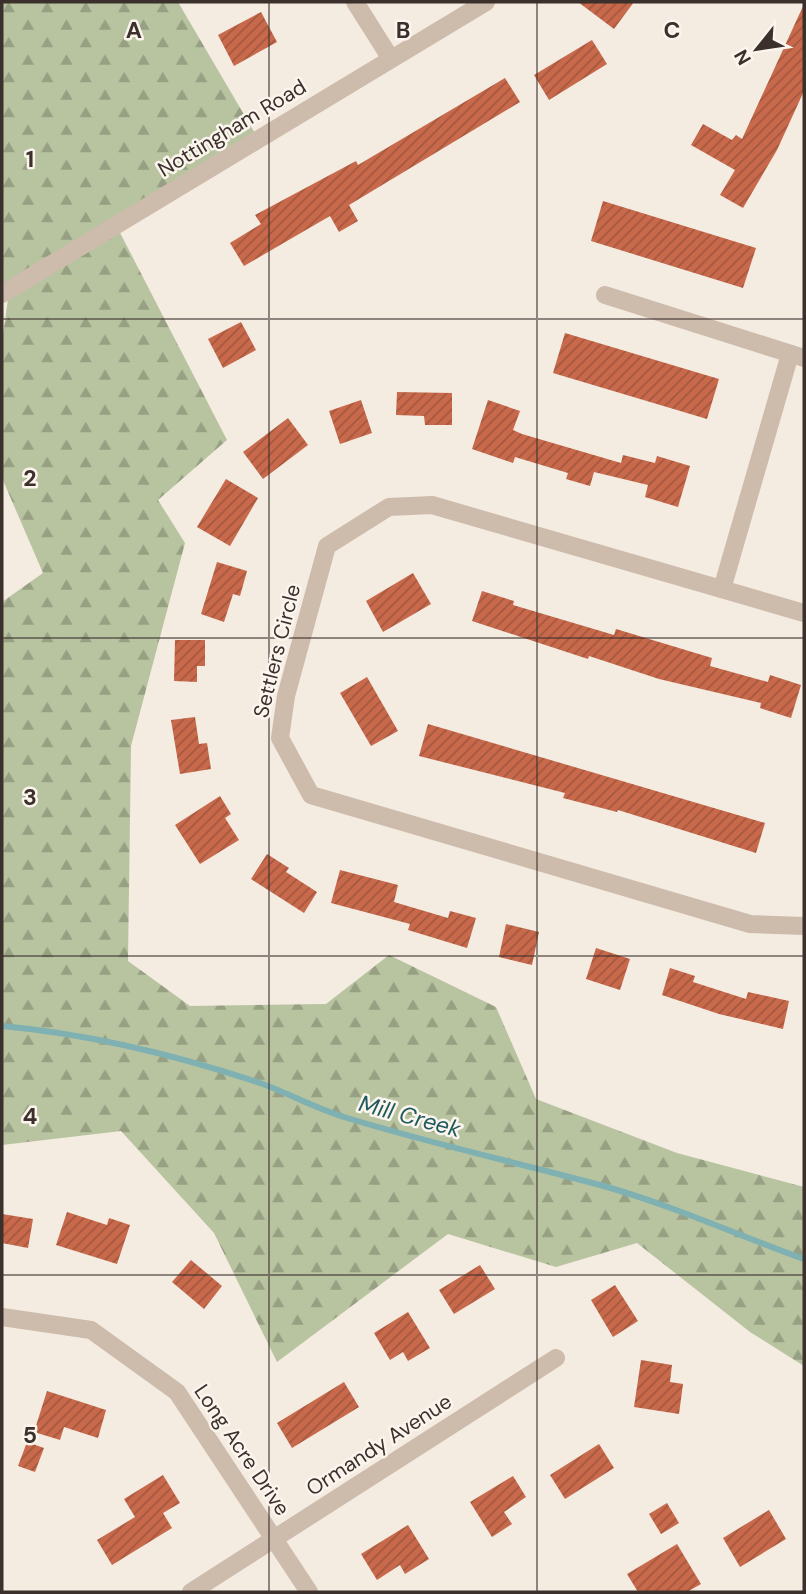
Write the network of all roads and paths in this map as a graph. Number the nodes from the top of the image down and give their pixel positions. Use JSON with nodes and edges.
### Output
{"nodes":[{"id":1,"x":355,"y":2,"type":"edge"},
{"id":2,"x":486,"y":2,"type":"edge"},
{"id":3,"x":391,"y":59,"type":"junction"},
{"id":4,"x":2,"y":294,"type":"edge"},
{"id":5,"x":605,"y":295,"type":"dead end"},
{"id":6,"x":797,"y":356,"type":"edge"},
{"id":7,"x":722,"y":589,"type":"junction"},
{"id":8,"x":804,"y":612,"type":"edge"},
{"id":9,"x":804,"y":926,"type":"edge"},
{"id":10,"x":2,"y":1317,"type":"edge"},
{"id":11,"x":556,"y":1358,"type":"dead end"},
{"id":12,"x":274,"y":1539,"type":"junction"},
{"id":13,"x":191,"y":1592,"type":"edge"},
{"id":14,"x":309,"y":1592,"type":"edge"}],
"edges":[{"from":1,"to":3,"type":"street"},
{"from":2,"to":3,"type":"street","name":"Nottingham Road"},
{"from":3,"to":4,"type":"street","name":"Nottingham Road"},
{"from":5,"to":6,"type":"street"},
{"from":6,"to":7,"type":"street"},
{"from":7,"to":8,"type":"street","name":"Settlers Circle"},
{"from":7,"to":9,"type":"street","name":"Settlers Circle"},
{"from":10,"to":12,"type":"street","name":"Long Acre Drive"},
{"from":11,"to":12,"type":"street","name":"Ormandy Avenue"},
{"from":12,"to":13,"type":"street","name":"Ormandy Avenue"},
{"from":12,"to":14,"type":"street","name":"Long Acre Drive"}]}
